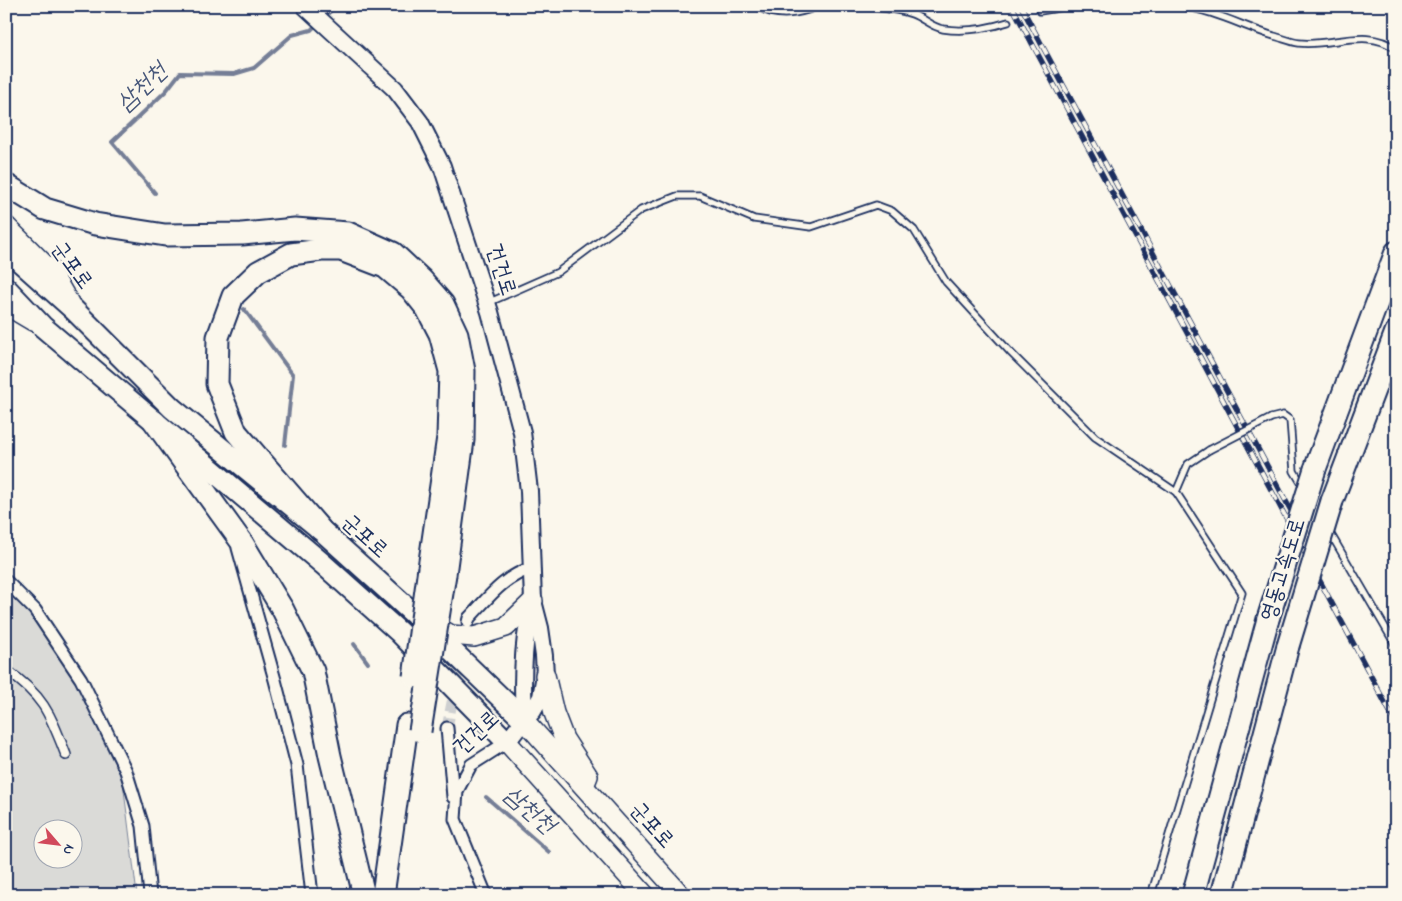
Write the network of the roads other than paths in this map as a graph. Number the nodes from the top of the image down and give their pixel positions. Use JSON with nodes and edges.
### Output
{"nodes":[{"id":1,"x":757,"y":6,"type":"edge"},
{"id":2,"x":819,"y":6,"type":"edge"},
{"id":3,"x":862,"y":6,"type":"edge"},
{"id":4,"x":1107,"y":6,"type":"edge"},
{"id":5,"x":1180,"y":6,"type":"edge"},
{"id":6,"x":311,"y":11,"type":"edge"},
{"id":7,"x":1040,"y":11,"type":"dead end"},
{"id":8,"x":1008,"y":22,"type":"dead end"},
{"id":9,"x":1396,"y":48,"type":"edge"},
{"id":10,"x":6,"y":186,"type":"edge"},
{"id":11,"x":6,"y":226,"type":"edge"},
{"id":12,"x":6,"y":249,"type":"edge"},
{"id":13,"x":1396,"y":252,"type":"edge"},
{"id":14,"x":6,"y":288,"type":"edge"},
{"id":15,"x":487,"y":303,"type":"junction"},
{"id":16,"x":6,"y":305,"type":"edge"},
{"id":17,"x":72,"y":309,"type":"junction"},
{"id":18,"x":43,"y":327,"type":"junction"},
{"id":19,"x":1396,"y":332,"type":"edge"},
{"id":20,"x":154,"y":421,"type":"junction"},
{"id":21,"x":1176,"y":492,"type":"junction"},
{"id":22,"x":1321,"y":506,"type":"junction"},
{"id":23,"x":232,"y":528,"type":"junction"},
{"id":24,"x":320,"y":529,"type":"junction"},
{"id":25,"x":532,"y":568,"type":"junction"},
{"id":26,"x":437,"y":571,"type":"junction"},
{"id":27,"x":6,"y":581,"type":"edge"},
{"id":28,"x":533,"y":601,"type":"junction"},
{"id":29,"x":414,"y":614,"type":"junction"},
{"id":30,"x":468,"y":622,"type":"tunnel mouth"},
{"id":31,"x":1396,"y":646,"type":"edge"},
{"id":32,"x":6,"y":670,"type":"edge"},
{"id":33,"x":545,"y":675,"type":"junction"},
{"id":34,"x":524,"y":720,"type":"junction"},
{"id":35,"x":414,"y":728,"type":"junction"},
{"id":36,"x":447,"y":728,"type":"tunnel mouth"},
{"id":37,"x":507,"y":742,"type":"junction"},
{"id":38,"x":66,"y":755,"type":"dead end"},
{"id":39,"x":584,"y":787,"type":"junction"},
{"id":40,"x":455,"y":819,"type":"junction"},
{"id":41,"x":150,"y":895,"type":"edge"},
{"id":42,"x":312,"y":895,"type":"edge"},
{"id":43,"x":364,"y":895,"type":"edge"},
{"id":44,"x":383,"y":895,"type":"edge"},
{"id":45,"x":397,"y":895,"type":"edge"},
{"id":46,"x":486,"y":895,"type":"edge"},
{"id":47,"x":645,"y":895,"type":"edge"},
{"id":48,"x":681,"y":895,"type":"edge"},
{"id":49,"x":1151,"y":895,"type":"edge"},
{"id":50,"x":1193,"y":895,"type":"edge"},
{"id":51,"x":1222,"y":895,"type":"edge"}],
"edges":[{"from":1,"to":2,"type":"lane"},
{"from":3,"to":8,"type":"lane"},
{"from":4,"to":7,"type":"lane"},
{"from":5,"to":9,"type":"lane"},
{"from":6,"to":15,"type":"main road","name":"건건로"},
{"from":10,"to":26,"type":"highway"},
{"from":11,"to":17,"type":"main road","name":"군포로"},
{"from":12,"to":17,"type":"highway"},
{"from":13,"to":50,"type":"highway","name":"영동고속도로","bridge":true},
{"from":14,"to":18,"type":"highway"},
{"from":15,"to":21,"type":"lane"},
{"from":15,"to":25,"type":"main road","name":"건건로"},
{"from":16,"to":18,"type":"main road","name":"군포로"},
{"from":17,"to":24,"type":"highway","name":"군포로"},
{"from":18,"to":20,"type":"highway","name":"군포로"},
{"from":19,"to":22,"type":"highway","name":"영동고속도로"},
{"from":20,"to":23,"type":"highway"},
{"from":20,"to":37,"type":"highway","name":"군포로"},
{"from":21,"to":22,"type":"lane","bridge":true},
{"from":21,"to":49,"type":"lane"},
{"from":22,"to":31,"type":"lane"},
{"from":22,"to":51,"type":"highway","name":"영동고속도로","bridge":true},
{"from":23,"to":42,"type":"street"},
{"from":23,"to":43,"type":"highway"},
{"from":24,"to":26,"type":"highway"},
{"from":24,"to":29,"type":"highway","name":"군포로"},
{"from":25,"to":28,"type":"main road","name":"건건로"},
{"from":25,"to":30,"type":"street"},
{"from":26,"to":35,"type":"highway","bridge":true},
{"from":27,"to":41,"type":"street"},
{"from":28,"to":29,"type":"main road"},
{"from":28,"to":33,"type":"main road","name":"건건로"},
{"from":28,"to":34,"type":"main road","name":"건건로"},
{"from":29,"to":34,"type":"highway","name":"군포로"},
{"from":32,"to":38,"type":"street"},
{"from":33,"to":34,"type":"main road","name":"건건로"},
{"from":33,"to":39,"type":"main road"},
{"from":34,"to":37,"type":"main road","name":"건건로"},
{"from":34,"to":39,"type":"main road","name":"군포로"},
{"from":35,"to":44,"type":"highway"},
{"from":35,"to":45,"type":"highway"},
{"from":36,"to":40,"type":"street"},
{"from":37,"to":40,"type":"street","name":"건건로"},
{"from":37,"to":47,"type":"main road","name":"군포로"},
{"from":39,"to":48,"type":"main road","name":"군포로"},
{"from":40,"to":46,"type":"street","name":"건건로"}]}
